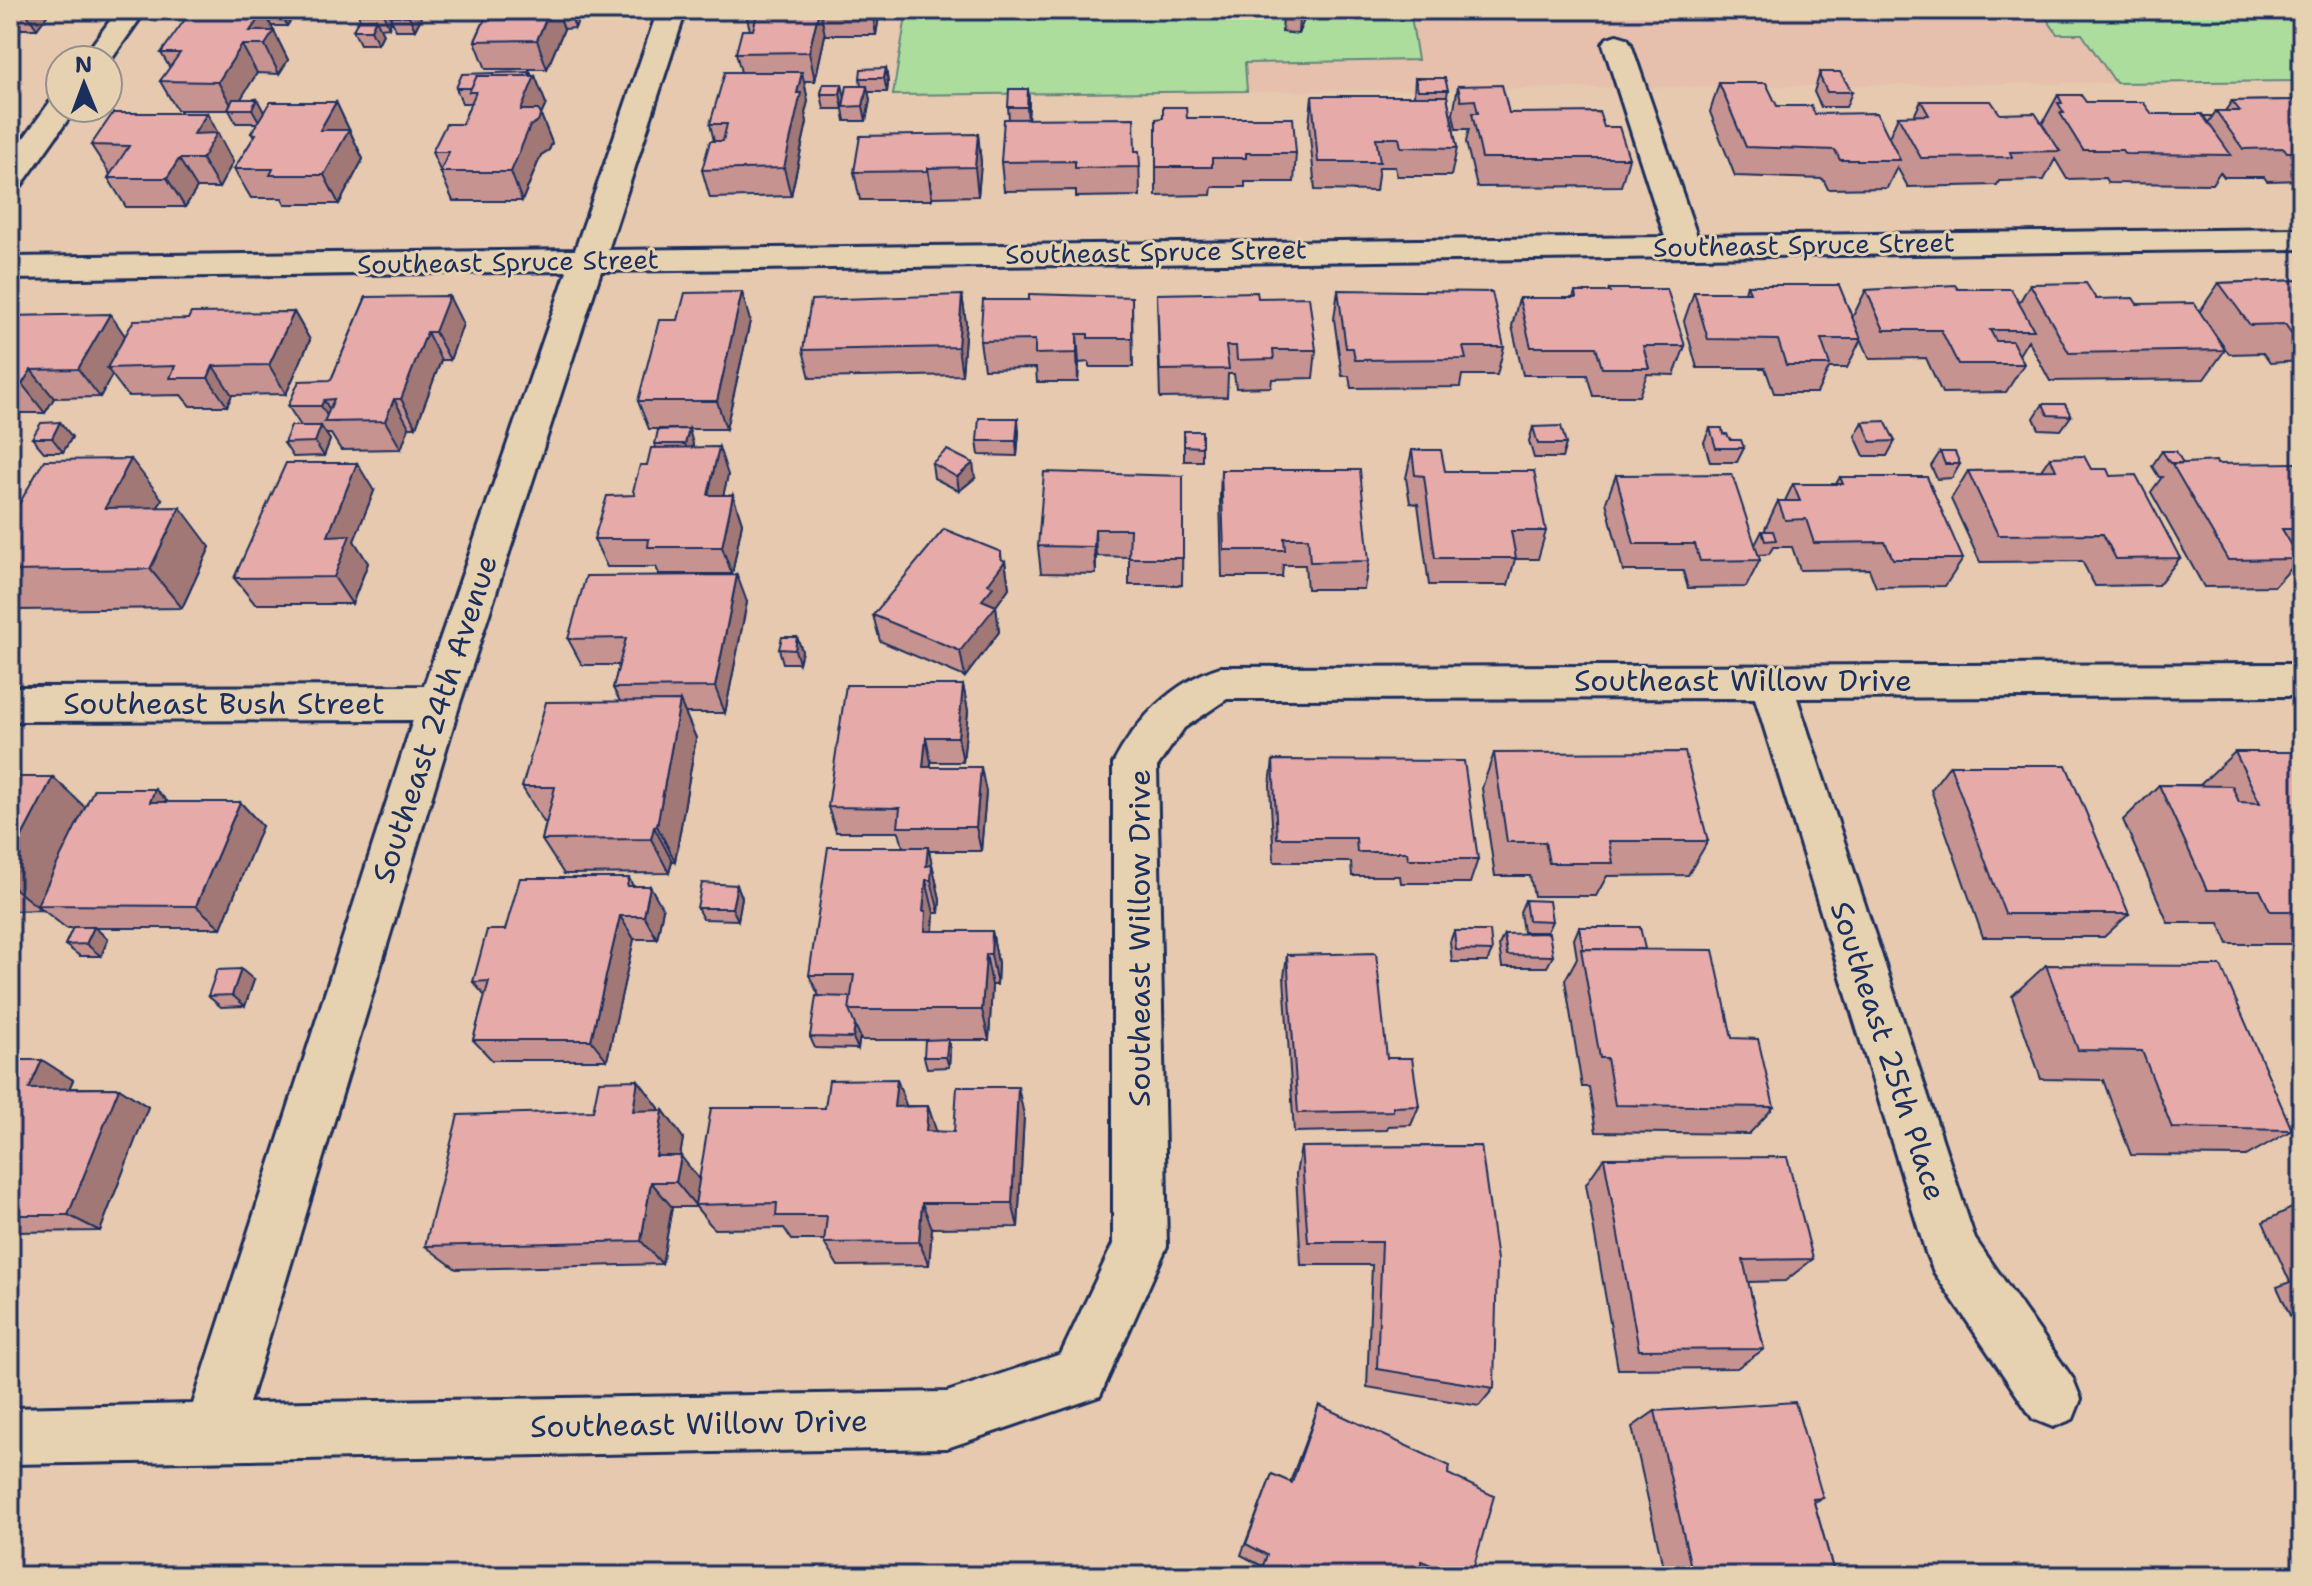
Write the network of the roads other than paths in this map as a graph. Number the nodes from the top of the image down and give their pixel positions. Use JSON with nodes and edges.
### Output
{"nodes":[{"id":1,"x":132,"y":10,"type":"edge"},
{"id":2,"x":672,"y":10,"type":"edge"},
{"id":3,"x":108,"y":44,"type":"edge"},
{"id":4,"x":1617,"y":44,"type":"dead end"},
{"id":5,"x":50,"y":124,"type":"edge"},
{"id":6,"x":10,"y":179,"type":"edge"},
{"id":7,"x":2302,"y":239,"type":"edge"},
{"id":8,"x":1684,"y":246,"type":"junction"},
{"id":9,"x":586,"y":261,"type":"junction"},
{"id":10,"x":10,"y":268,"type":"edge"},
{"id":11,"x":1770,"y":680,"type":"junction"},
{"id":12,"x":2302,"y":680,"type":"edge"},
{"id":13,"x":439,"y":703,"type":"junction"},
{"id":14,"x":10,"y":704,"type":"edge"},
{"id":15,"x":2053,"y":1399,"type":"dead end"},
{"id":16,"x":212,"y":1433,"type":"junction"},
{"id":17,"x":10,"y":1436,"type":"edge"}],
"edges":[{"from":1,"to":3,"type":"street"},
{"from":2,"to":9,"type":"street","name":"Southeast 24th Avenue"},
{"from":4,"to":8,"type":"street"},
{"from":5,"to":6,"type":"street"},
{"from":7,"to":8,"type":"street","name":"Southeast Spruce Street"},
{"from":8,"to":9,"type":"street","name":"Southeast Spruce Street"},
{"from":9,"to":10,"type":"street","name":"Southeast Spruce Street"},
{"from":9,"to":13,"type":"street","name":"Southeast 24th Avenue"},
{"from":11,"to":12,"type":"street","name":"Southeast Willow Drive"},
{"from":11,"to":15,"type":"street","name":"Southeast 25th Place"},
{"from":11,"to":16,"type":"street","name":"Southeast Willow Drive"},
{"from":13,"to":14,"type":"street","name":"Southeast Bush Street"},
{"from":13,"to":16,"type":"street","name":"Southeast 24th Avenue"},
{"from":16,"to":17,"type":"street","name":"Southeast Willow Drive"}]}
